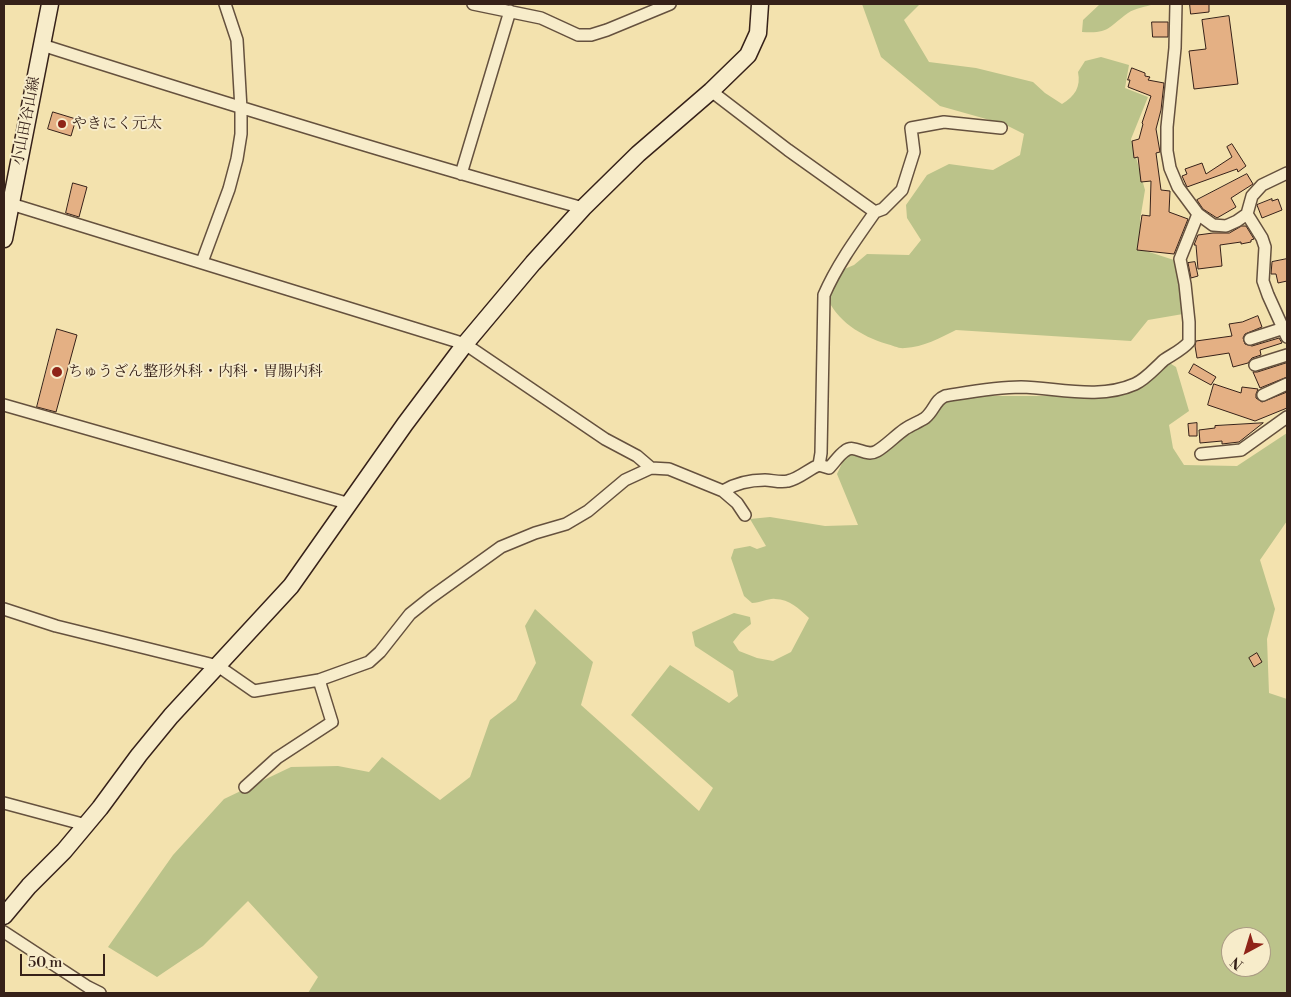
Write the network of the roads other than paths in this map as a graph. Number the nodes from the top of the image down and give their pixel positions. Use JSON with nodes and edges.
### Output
{"nodes":[{"id":1,"x":50,"y":4,"type":"edge"},
{"id":2,"x":225,"y":4,"type":"edge"},
{"id":3,"x":473,"y":4,"type":"edge"},
{"id":4,"x":670,"y":4,"type":"edge"},
{"id":5,"x":760,"y":4,"type":"edge"},
{"id":6,"x":1176,"y":4,"type":"edge"},
{"id":7,"x":510,"y":11,"type":"junction"},
{"id":8,"x":42,"y":45,"type":"junction"},
{"id":9,"x":710,"y":91,"type":"junction"},
{"id":10,"x":242,"y":109,"type":"junction"},
{"id":11,"x":1001,"y":128,"type":"dead end"},
{"id":12,"x":1287,"y":172,"type":"edge"},
{"id":13,"x":461,"y":174,"type":"junction"},
{"id":14,"x":11,"y":204,"type":"junction"},
{"id":15,"x":583,"y":208,"type":"junction"},
{"id":16,"x":874,"y":212,"type":"junction"},
{"id":17,"x":1198,"y":214,"type":"junction"},
{"id":18,"x":1247,"y":214,"type":"junction"},
{"id":19,"x":4,"y":239,"type":"edge"},
{"id":20,"x":202,"y":262,"type":"junction"},
{"id":21,"x":1286,"y":333,"type":"edge"},
{"id":22,"x":1250,"y":339,"type":"dead end"},
{"id":23,"x":465,"y":344,"type":"junction"},
{"id":24,"x":1287,"y":355,"type":"edge"},
{"id":25,"x":1255,"y":365,"type":"dead end"},
{"id":26,"x":1287,"y":384,"type":"edge"},
{"id":27,"x":1263,"y":395,"type":"dead end"},
{"id":28,"x":4,"y":404,"type":"edge"},
{"id":29,"x":1287,"y":417,"type":"edge"},
{"id":30,"x":1201,"y":454,"type":"dead end"},
{"id":31,"x":819,"y":465,"type":"junction"},
{"id":32,"x":651,"y":468,"type":"junction"},
{"id":33,"x":723,"y":491,"type":"junction"},
{"id":34,"x":350,"y":504,"type":"junction"},
{"id":35,"x":745,"y":515,"type":"dead end"},
{"id":36,"x":4,"y":609,"type":"edge"},
{"id":37,"x":218,"y":666,"type":"junction"},
{"id":38,"x":319,"y":680,"type":"junction"},
{"id":39,"x":245,"y":788,"type":"dead end"},
{"id":40,"x":4,"y":804,"type":"edge"},
{"id":41,"x":86,"y":825,"type":"junction"},
{"id":42,"x":4,"y":916,"type":"edge"},
{"id":43,"x":4,"y":932,"type":"edge"},
{"id":44,"x":100,"y":993,"type":"edge"}],
"edges":[{"from":1,"to":8,"type":"street","name":"小山田谷山線"},
{"from":2,"to":10,"type":"street"},
{"from":3,"to":7,"type":"street"},
{"from":4,"to":7,"type":"street"},
{"from":5,"to":9,"type":"street"},
{"from":6,"to":17,"type":"street"},
{"from":7,"to":13,"type":"street"},
{"from":8,"to":10,"type":"street"},
{"from":8,"to":14,"type":"street","name":"小山田谷山線"},
{"from":9,"to":15,"type":"street"},
{"from":9,"to":16,"type":"street"},
{"from":10,"to":13,"type":"street"},
{"from":10,"to":20,"type":"street"},
{"from":11,"to":16,"type":"street"},
{"from":12,"to":18,"type":"street"},
{"from":13,"to":15,"type":"street"},
{"from":14,"to":19,"type":"street","name":"小山田谷山線"},
{"from":14,"to":20,"type":"street"},
{"from":15,"to":23,"type":"street"},
{"from":16,"to":31,"type":"street"},
{"from":17,"to":18,"type":"street"},
{"from":17,"to":31,"type":"street"},
{"from":18,"to":21,"type":"street"},
{"from":20,"to":23,"type":"street"},
{"from":21,"to":22,"type":"street"},
{"from":23,"to":32,"type":"street"},
{"from":23,"to":34,"type":"street"},
{"from":24,"to":25,"type":"street"},
{"from":26,"to":27,"type":"street"},
{"from":28,"to":34,"type":"street"},
{"from":29,"to":30,"type":"street"},
{"from":31,"to":33,"type":"street"},
{"from":32,"to":33,"type":"street"},
{"from":32,"to":38,"type":"street"},
{"from":33,"to":35,"type":"street"},
{"from":34,"to":37,"type":"street"},
{"from":36,"to":37,"type":"street"},
{"from":37,"to":38,"type":"street"},
{"from":37,"to":41,"type":"street"},
{"from":38,"to":39,"type":"street"},
{"from":40,"to":41,"type":"street"},
{"from":41,"to":42,"type":"street"},
{"from":43,"to":44,"type":"street"}]}
